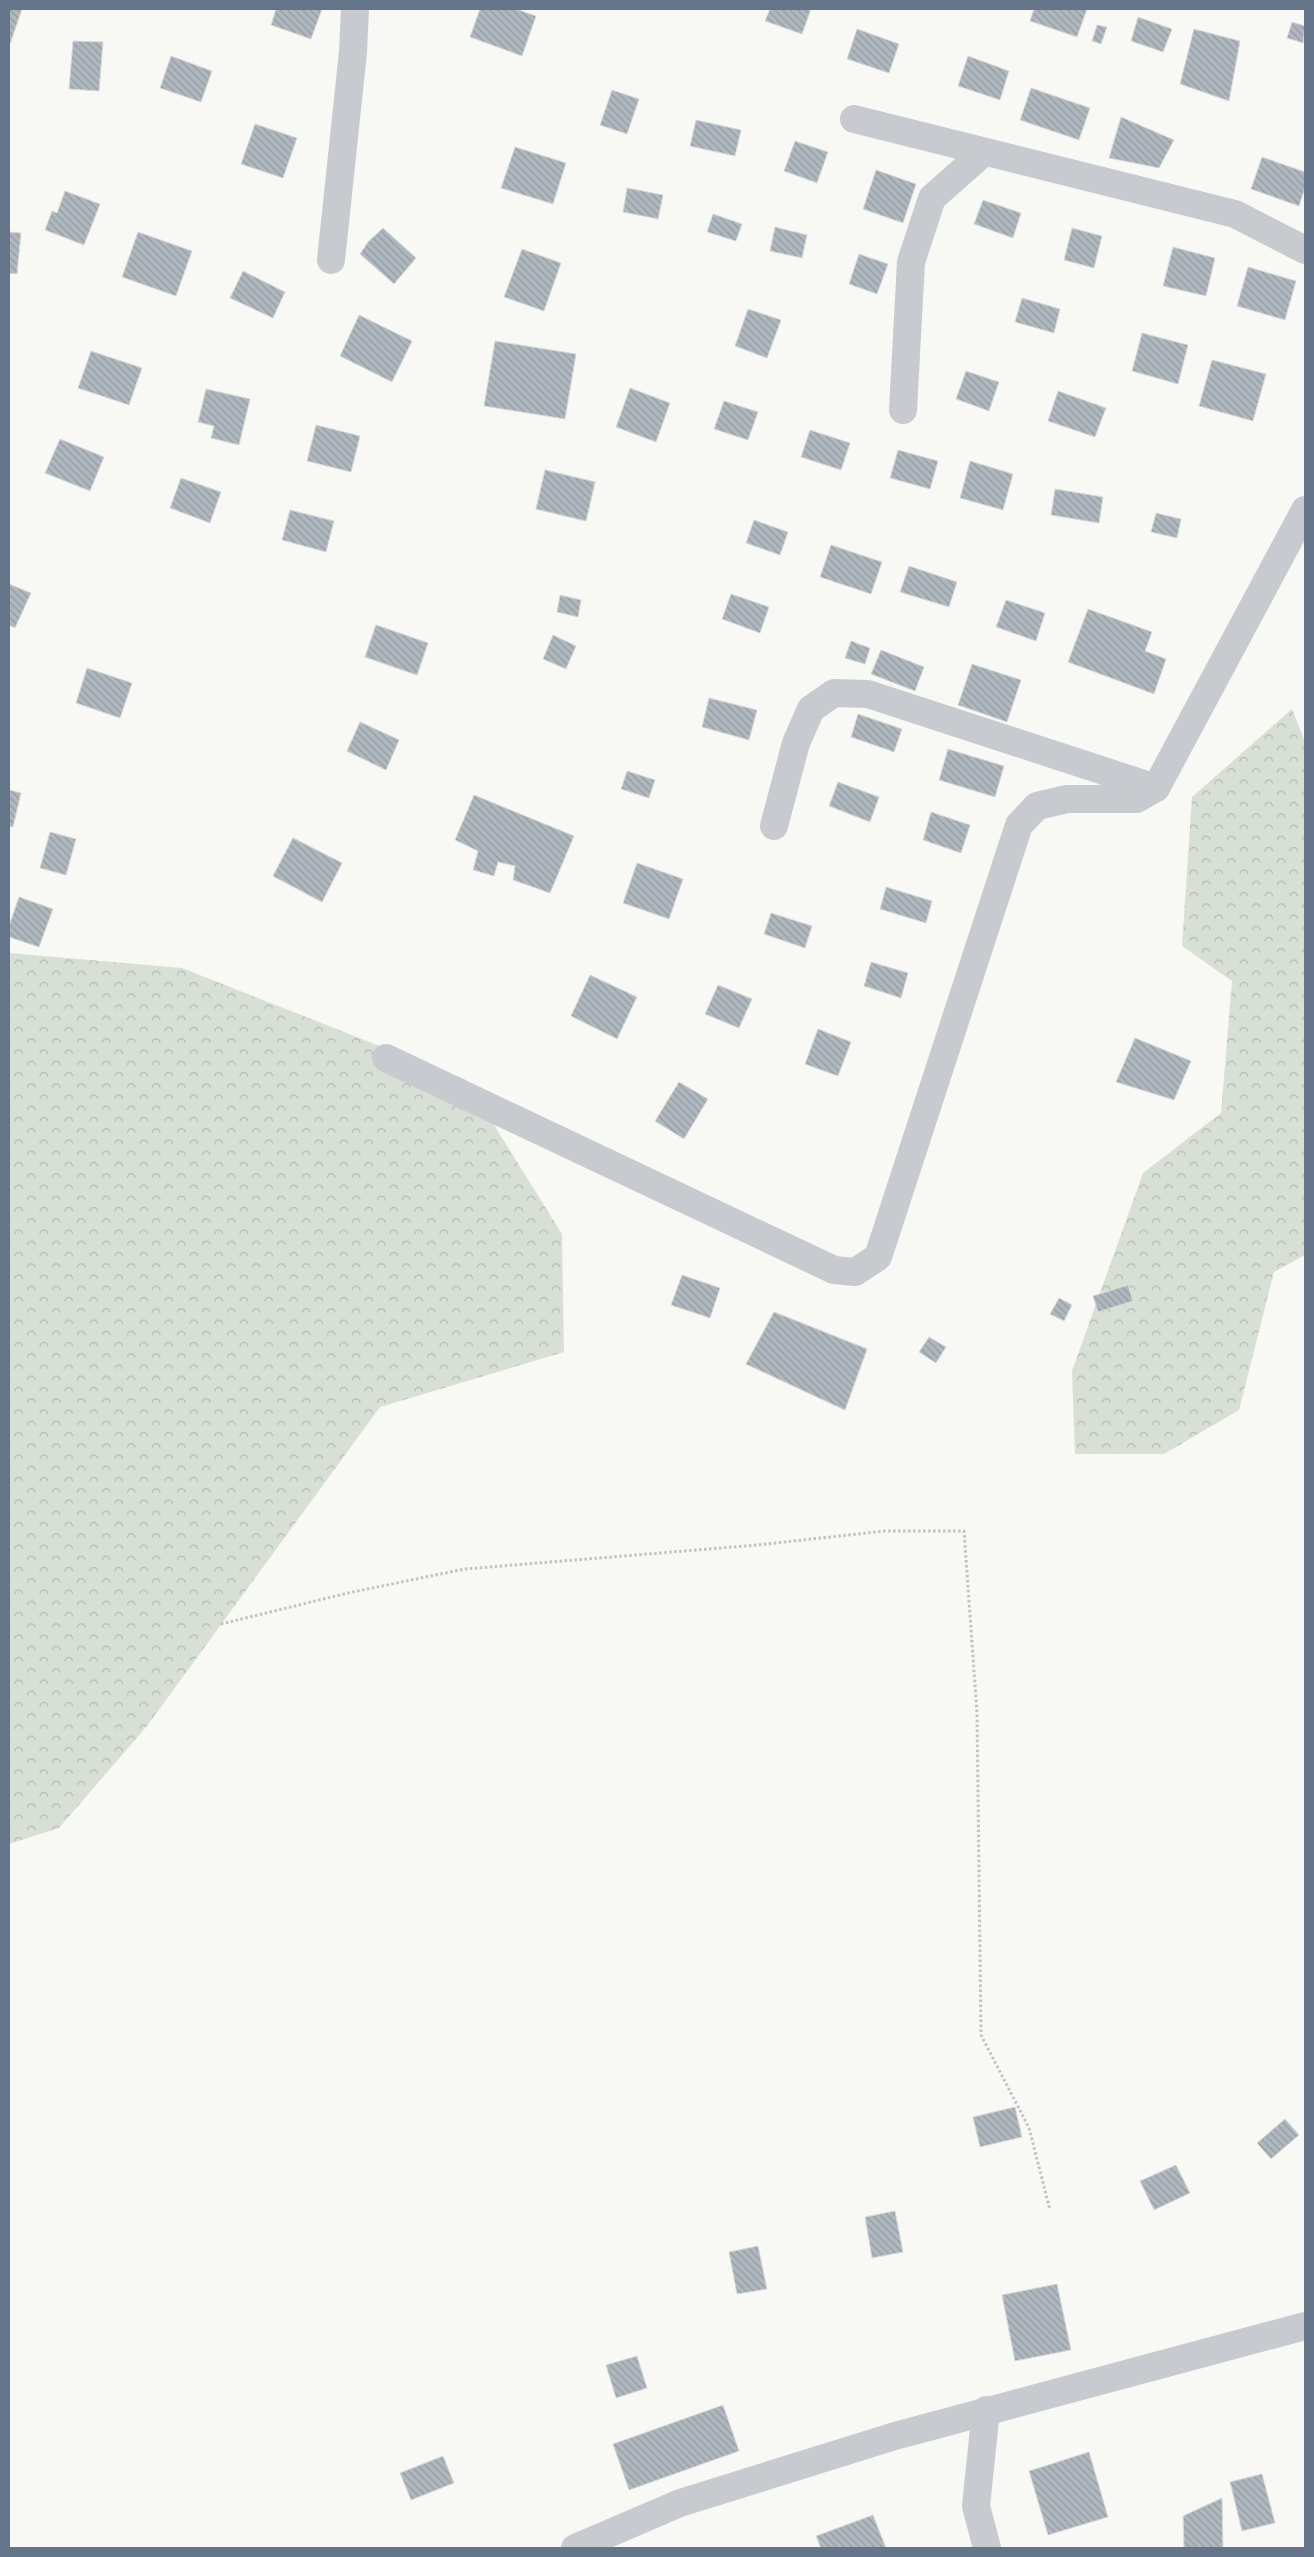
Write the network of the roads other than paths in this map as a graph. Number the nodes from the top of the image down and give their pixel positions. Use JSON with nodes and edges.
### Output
{"nodes":[{"id":1,"x":355,"y":9,"type":"edge"},
{"id":2,"x":854,"y":120,"type":"dead end"},
{"id":3,"x":984,"y":152,"type":"junction"},
{"id":4,"x":1305,"y":250,"type":"edge"},
{"id":5,"x":331,"y":260,"type":"dead end"},
{"id":6,"x":903,"y":410,"type":"dead end"},
{"id":7,"x":1305,"y":510,"type":"edge"},
{"id":8,"x":1156,"y":788,"type":"junction"},
{"id":9,"x":774,"y":826,"type":"dead end"},
{"id":10,"x":386,"y":1058,"type":"dead end"},
{"id":11,"x":1305,"y":2326,"type":"edge"},
{"id":12,"x":986,"y":2410,"type":"junction"},
{"id":13,"x":575,"y":2548,"type":"edge"},
{"id":14,"x":987,"y":2548,"type":"edge"}],
"edges":[{"from":1,"to":5,"type":"street"},
{"from":2,"to":3,"type":"street"},
{"from":3,"to":4,"type":"street"},
{"from":3,"to":6,"type":"street"},
{"from":7,"to":8,"type":"street"},
{"from":8,"to":9,"type":"street"},
{"from":8,"to":10,"type":"street"},
{"from":11,"to":12,"type":"street"},
{"from":12,"to":13,"type":"street"},
{"from":12,"to":14,"type":"street"}]}
